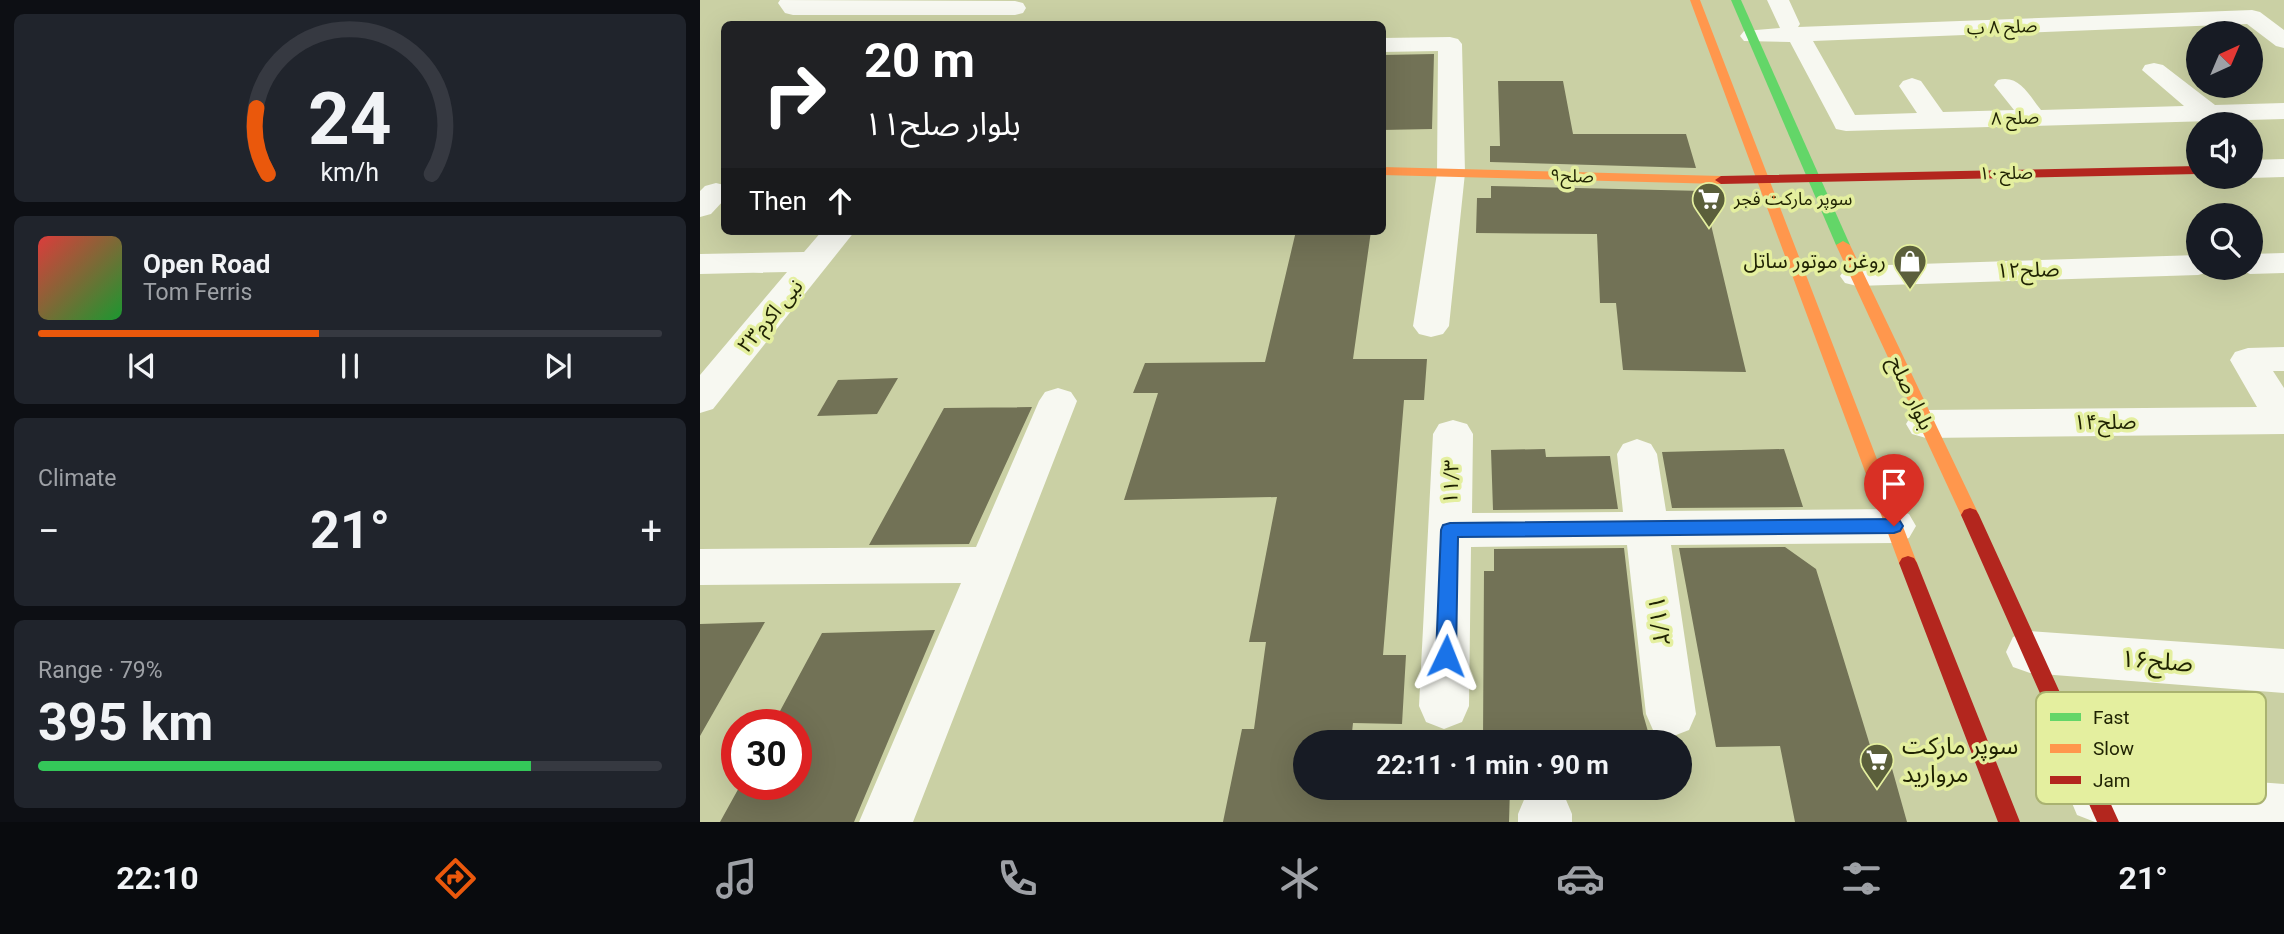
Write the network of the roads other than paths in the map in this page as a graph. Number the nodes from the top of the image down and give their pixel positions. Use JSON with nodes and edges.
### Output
{"nodes":[{"id":1,"x":792,"y":0,"type":"edge"},
{"id":2,"x":1695,"y":0,"type":"edge"},
{"id":3,"x":1735,"y":0,"type":"edge"},
{"id":4,"x":1778,"y":0,"type":"edge"},
{"id":5,"x":1014,"y":11,"type":"edge"},
{"id":6,"x":913,"y":16,"type":"edge"},
{"id":7,"x":2175,"y":20,"type":"junction"},
{"id":8,"x":1794,"y":29,"type":"junction"},
{"id":9,"x":2186,"y":29,"type":"edge"},
{"id":10,"x":1752,"y":36,"type":"junction"},
{"id":11,"x":2284,"y":41,"type":"edge"},
{"id":12,"x":1386,"y":45,"type":"edge"},
{"id":13,"x":2154,"y":69,"type":"dead end"},
{"id":14,"x":2007,"y":85,"type":"dead end"},
{"id":15,"x":1912,"y":86,"type":"dead end"},
{"id":16,"x":2284,"y":111,"type":"edge"},
{"id":17,"x":2208,"y":112,"type":"edge"},
{"id":18,"x":2246,"y":112,"type":"edge"},
{"id":19,"x":2186,"y":114,"type":"edge"},
{"id":20,"x":2034,"y":118,"type":"junction"},
{"id":21,"x":1936,"y":121,"type":"junction"},
{"id":22,"x":2284,"y":168,"type":"edge"},
{"id":23,"x":2263,"y":169,"type":"edge"},
{"id":24,"x":2186,"y":170,"type":"edge"},
{"id":25,"x":1386,"y":171,"type":"edge"},
{"id":26,"x":1451,"y":173,"type":"junction"},
{"id":27,"x":1814,"y":176,"type":"junction"},
{"id":28,"x":1761,"y":181,"type":"junction"},
{"id":29,"x":836,"y":235,"type":"edge"},
{"id":30,"x":814,"y":262,"type":"junction"},
{"id":31,"x":2284,"y":263,"type":"edge"},
{"id":32,"x":700,"y":264,"type":"edge"},
{"id":33,"x":2263,"y":264,"type":"edge"},
{"id":34,"x":2186,"y":265,"type":"edge"},
{"id":35,"x":1857,"y":276,"type":"junction"},
{"id":36,"x":1431,"y":326,"type":"dead end"},
{"id":37,"x":2284,"y":359,"type":"edge"},
{"id":38,"x":700,"y":400,"type":"edge"},
{"id":39,"x":1058,"y":401,"type":"dead end"},
{"id":40,"x":2284,"y":419,"type":"edge"},
{"id":41,"x":1926,"y":424,"type":"junction"},
{"id":42,"x":1453,"y":434,"type":"dead end"},
{"id":43,"x":1637,"y":454,"type":"dead end"},
{"id":44,"x":1894,"y":526,"type":"junction"},
{"id":45,"x":1647,"y":528,"type":"junction"},
{"id":46,"x":1450,"y":530,"type":"junction"},
{"id":47,"x":990,"y":565,"type":"junction"},
{"id":48,"x":700,"y":567,"type":"edge"},
{"id":49,"x":2030,"y":652,"type":"junction"},
{"id":50,"x":2284,"y":671,"type":"edge"},
{"id":51,"x":2048,"y":692,"type":"edge"},
{"id":52,"x":1444,"y":706,"type":"dead end"},
{"id":53,"x":1671,"y":714,"type":"dead end"},
{"id":54,"x":2102,"y":809,"type":"edge"},
{"id":55,"x":2284,"y":811,"type":"edge"},
{"id":56,"x":886,"y":822,"type":"edge"},
{"id":57,"x":2009,"y":822,"type":"edge"}],
"edges":[{"from":1,"to":6,"type":"street"},
{"from":2,"to":28,"type":"main road"},
{"from":3,"to":10,"type":"main road","name":"بلوار صلح"},
{"from":4,"to":8,"type":"street"},
{"from":5,"to":6,"type":"street"},
{"from":7,"to":8,"type":"street","name":"صلح ۸ ب"},
{"from":7,"to":9,"type":"street"},
{"from":7,"to":11,"type":"street","name":"صلح ۸ ب"},
{"from":8,"to":10,"type":"street","name":"صلح ۸ ب"},
{"from":8,"to":21,"type":"street","name":"۸ صلح"},
{"from":10,"to":27,"type":"main road","name":"بلوار صلح"},
{"from":12,"to":26,"type":"street"},
{"from":13,"to":17,"type":"street"},
{"from":14,"to":20,"type":"street"},
{"from":15,"to":21,"type":"street"},
{"from":16,"to":18,"type":"street","name":"۸ صلح"},
{"from":19,"to":20,"type":"street","name":"۸ صلح"},
{"from":20,"to":21,"type":"street","name":"۸ صلح"},
{"from":22,"to":23,"type":"street"},
{"from":24,"to":27,"type":"main road","name":"صلح۱۰"},
{"from":25,"to":26,"type":"main road","name":"صلح۹"},
{"from":26,"to":28,"type":"main road","name":"صلح۹"},
{"from":26,"to":36,"type":"street"},
{"from":27,"to":28,"type":"main road","name":"صلح۱۰"},
{"from":27,"to":35,"type":"main road","name":"بلوار صلح"},
{"from":28,"to":44,"type":"main road"},
{"from":29,"to":30,"type":"street","name":"نبی اکرم۲۳"},
{"from":30,"to":32,"type":"street"},
{"from":30,"to":38,"type":"street","name":"نبی اکرم۲۳"},
{"from":31,"to":33,"type":"street"},
{"from":34,"to":35,"type":"street","name":"صلح۱۲"},
{"from":35,"to":41,"type":"main road","name":"بلوار صلح"},
{"from":37,"to":40,"type":"street"},
{"from":39,"to":47,"type":"street"},
{"from":40,"to":41,"type":"street","name":"صلح۱۴"},
{"from":41,"to":49,"type":"main road","name":"بلوار صلح"},
{"from":42,"to":46,"type":"street","name":"۱۱/۳"},
{"from":43,"to":45,"type":"street","name":"۱۱/۲"},
{"from":44,"to":45,"type":"street"},
{"from":44,"to":57,"type":"main road"},
{"from":45,"to":46,"type":"street"},
{"from":45,"to":53,"type":"street","name":"۱۱/۲"},
{"from":46,"to":52,"type":"street","name":"۱۱/۳"},
{"from":47,"to":48,"type":"street"},
{"from":47,"to":56,"type":"street"},
{"from":49,"to":50,"type":"street","name":"صلح۱۶"},
{"from":49,"to":51,"type":"main road","name":"بلوار صلح"},
{"from":54,"to":55,"type":"street"}]}
